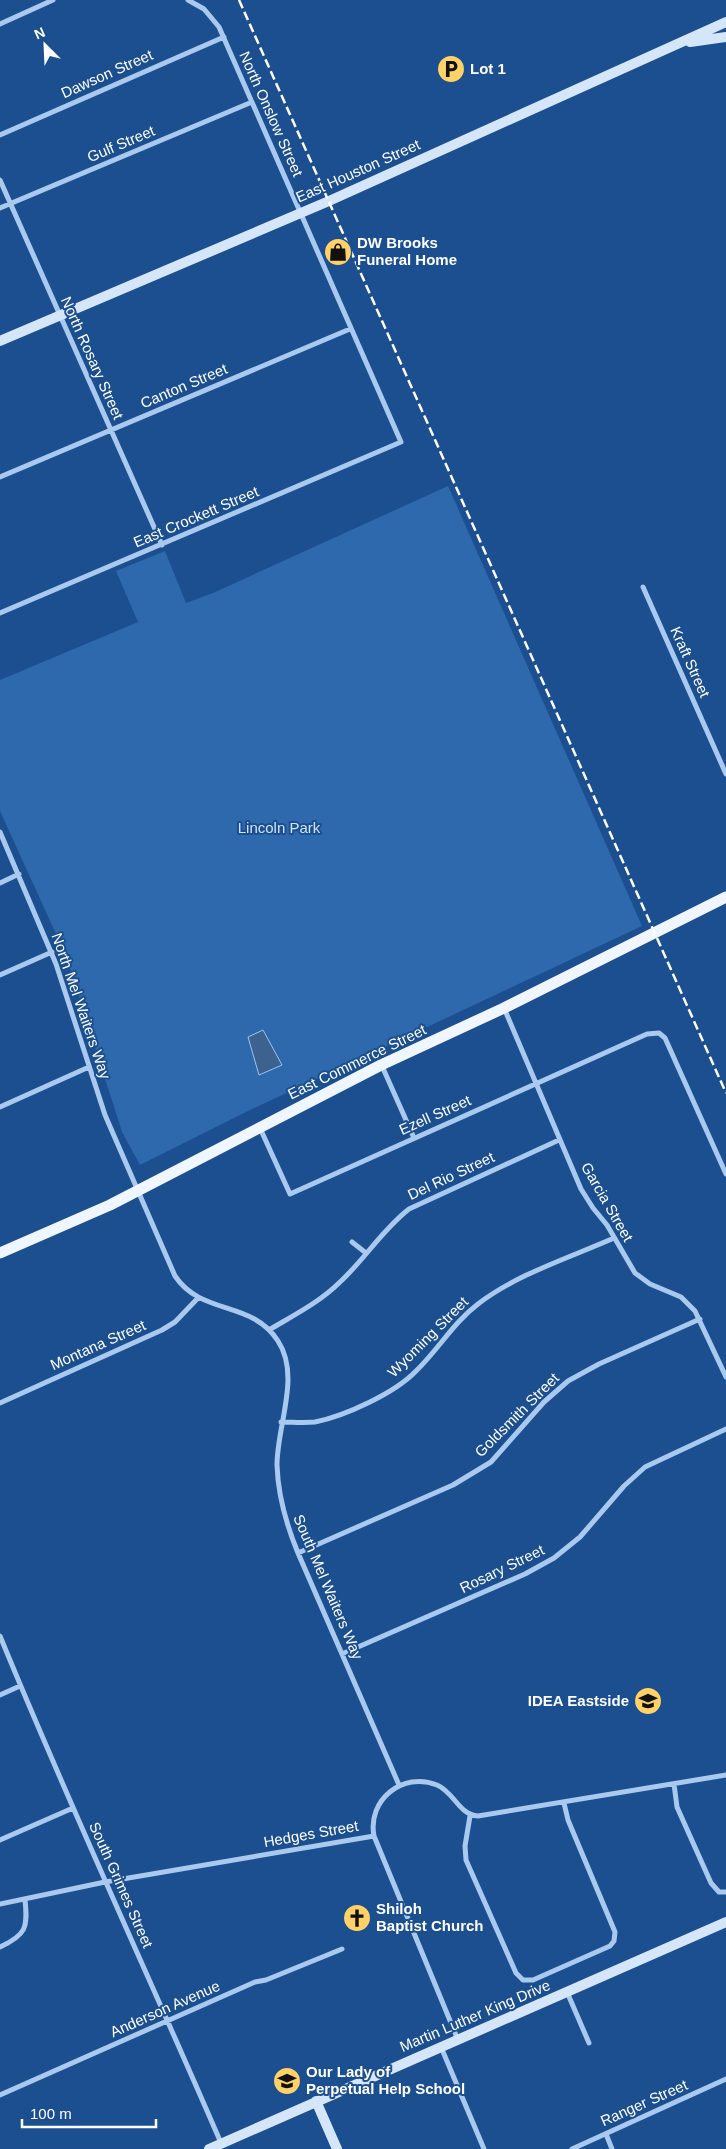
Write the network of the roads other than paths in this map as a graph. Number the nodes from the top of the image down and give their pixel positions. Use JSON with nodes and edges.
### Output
{"nodes":[{"id":1,"x":53,"y":0,"type":"edge"},
{"id":2,"x":188,"y":0,"type":"edge"},
{"id":3,"x":726,"y":22,"type":"edge"},
{"id":4,"x":0,"y":24,"type":"edge"},
{"id":5,"x":224,"y":37,"type":"junction"},
{"id":6,"x":726,"y":37,"type":"edge"},
{"id":7,"x":679,"y":44,"type":"junction"},
{"id":8,"x":252,"y":102,"type":"junction"},
{"id":9,"x":0,"y":135,"type":"edge"},
{"id":10,"x":0,"y":180,"type":"edge"},
{"id":11,"x":11,"y":204,"type":"junction"},
{"id":12,"x":0,"y":208,"type":"edge"},
{"id":13,"x":301,"y":214,"type":"junction"},
{"id":14,"x":60,"y":316,"type":"junction"},
{"id":15,"x":350,"y":329,"type":"junction"},
{"id":16,"x":0,"y":341,"type":"edge"},
{"id":17,"x":111,"y":431,"type":"junction"},
{"id":18,"x":401,"y":442,"type":"joint"},
{"id":19,"x":0,"y":477,"type":"edge"},
{"id":20,"x":162,"y":545,"type":"junction"},
{"id":21,"x":643,"y":587,"type":"dead end"},
{"id":22,"x":0,"y":613,"type":"edge"},
{"id":23,"x":726,"y":774,"type":"edge"},
{"id":24,"x":0,"y":832,"type":"edge"},
{"id":25,"x":18,"y":874,"type":"junction"},
{"id":26,"x":0,"y":883,"type":"edge"},
{"id":27,"x":726,"y":896,"type":"edge"},
{"id":28,"x":52,"y":952,"type":"junction"},
{"id":29,"x":0,"y":975,"type":"edge"},
{"id":30,"x":504,"y":1008,"type":"junction"},
{"id":31,"x":382,"y":1065,"type":"junction"},
{"id":32,"x":89,"y":1067,"type":"junction"},
{"id":33,"x":537,"y":1083,"type":"junction"},
{"id":34,"x":0,"y":1107,"type":"edge"},
{"id":35,"x":260,"y":1127,"type":"junction"},
{"id":36,"x":414,"y":1138,"type":"junction"},
{"id":37,"x":559,"y":1140,"type":"junction"},
{"id":38,"x":726,"y":1174,"type":"edge"},
{"id":39,"x":137,"y":1190,"type":"junction"},
{"id":40,"x":614,"y":1238,"type":"junction"},
{"id":41,"x":352,"y":1242,"type":"dead end"},
{"id":42,"x":0,"y":1253,"type":"edge"},
{"id":43,"x":366,"y":1253,"type":"junction"},
{"id":44,"x":198,"y":1298,"type":"junction"},
{"id":45,"x":700,"y":1319,"type":"junction"},
{"id":46,"x":269,"y":1330,"type":"junction"},
{"id":47,"x":726,"y":1377,"type":"edge"},
{"id":48,"x":0,"y":1403,"type":"edge"},
{"id":49,"x":281,"y":1422,"type":"junction"},
{"id":50,"x":726,"y":1429,"type":"edge"},
{"id":51,"x":298,"y":1553,"type":"junction"},
{"id":52,"x":0,"y":1636,"type":"edge"},
{"id":53,"x":342,"y":1654,"type":"junction"},
{"id":54,"x":20,"y":1686,"type":"junction"},
{"id":55,"x":0,"y":1695,"type":"edge"},
{"id":56,"x":726,"y":1775,"type":"edge"},
{"id":57,"x":674,"y":1784,"type":"junction"},
{"id":58,"x":399,"y":1786,"type":"junction"},
{"id":59,"x":564,"y":1803,"type":"junction"},
{"id":60,"x":73,"y":1808,"type":"junction"},
{"id":61,"x":470,"y":1816,"type":"junction"},
{"id":62,"x":374,"y":1836,"type":"junction"},
{"id":63,"x":0,"y":1840,"type":"edge"},
{"id":64,"x":105,"y":1882,"type":"junction"},
{"id":65,"x":726,"y":1892,"type":"edge"},
{"id":66,"x":25,"y":1900,"type":"junction"},
{"id":67,"x":0,"y":1904,"type":"edge"},
{"id":68,"x":726,"y":1922,"type":"edge"},
{"id":69,"x":0,"y":1946,"type":"edge"},
{"id":70,"x":342,"y":1949,"type":"dead end"},
{"id":71,"x":567,"y":1992,"type":"junction"},
{"id":72,"x":169,"y":2021,"type":"junction"},
{"id":73,"x":458,"y":2040,"type":"junction"},
{"id":74,"x":588,"y":2043,"type":"dead end"},
{"id":75,"x":441,"y":2047,"type":"junction"},
{"id":76,"x":726,"y":2079,"type":"edge"},
{"id":77,"x":0,"y":2095,"type":"edge"},
{"id":78,"x":316,"y":2101,"type":"junction"},
{"id":79,"x":606,"y":2134,"type":"junction"},
{"id":80,"x":221,"y":2144,"type":"junction"},
{"id":81,"x":209,"y":2149,"type":"edge"},
{"id":82,"x":337,"y":2149,"type":"edge"},
{"id":83,"x":484,"y":2149,"type":"edge"},
{"id":84,"x":572,"y":2149,"type":"edge"},
{"id":85,"x":612,"y":2149,"type":"edge"}],
"edges":[{"from":1,"to":4,"type":"street"},
{"from":2,"to":5,"type":"street","name":"North Onslow Street"},
{"from":3,"to":7,"type":"main road","name":"East Houston Street"},
{"from":5,"to":8,"type":"street","name":"North Onslow Street"},
{"from":5,"to":9,"type":"street","name":"Dawson Street"},
{"from":6,"to":7,"type":"main road"},
{"from":7,"to":13,"type":"main road","name":"East Houston Street"},
{"from":8,"to":11,"type":"street","name":"Gulf Street"},
{"from":8,"to":13,"type":"street","name":"North Onslow Street"},
{"from":10,"to":11,"type":"street","name":"North Rosary Street"},
{"from":11,"to":12,"type":"street","name":"Gulf Street"},
{"from":11,"to":14,"type":"street","name":"North Rosary Street"},
{"from":13,"to":14,"type":"main road","name":"East Houston Street"},
{"from":13,"to":15,"type":"street","name":"North Onslow Street"},
{"from":14,"to":16,"type":"main road","name":"East Houston Street"},
{"from":14,"to":17,"type":"street","name":"North Rosary Street"},
{"from":15,"to":17,"type":"street","name":"Canton Street"},
{"from":15,"to":18,"type":"street","name":"North Onslow Street"},
{"from":17,"to":19,"type":"street","name":"Canton Street"},
{"from":17,"to":20,"type":"street","name":"North Rosary Street"},
{"from":18,"to":20,"type":"street","name":"East Crockett Street"},
{"from":20,"to":22,"type":"street","name":"East Crockett Street"},
{"from":21,"to":23,"type":"street","name":"Kraft Street"},
{"from":24,"to":25,"type":"street","name":"North Mel Waiters Way"},
{"from":25,"to":26,"type":"street"},
{"from":25,"to":28,"type":"street","name":"North Mel Waiters Way"},
{"from":27,"to":30,"type":"main road","name":"East Commerce Street"},
{"from":28,"to":29,"type":"street"},
{"from":28,"to":32,"type":"street","name":"North Mel Waiters Way"},
{"from":30,"to":31,"type":"main road","name":"East Commerce Street"},
{"from":30,"to":33,"type":"street","name":"Garcia Street"},
{"from":31,"to":35,"type":"main road","name":"East Commerce Street"},
{"from":31,"to":36,"type":"street"},
{"from":32,"to":34,"type":"street"},
{"from":32,"to":39,"type":"street","name":"North Mel Waiters Way"},
{"from":33,"to":36,"type":"street","name":"Ezell Street"},
{"from":33,"to":37,"type":"street","name":"Garcia Street"},
{"from":33,"to":38,"type":"street","name":"Ezell Street"},
{"from":35,"to":36,"type":"street","name":"Ezell Street"},
{"from":35,"to":39,"type":"main road","name":"East Commerce Street"},
{"from":37,"to":40,"type":"street","name":"Garcia Street"},
{"from":37,"to":43,"type":"street","name":"Del Rio Street"},
{"from":39,"to":42,"type":"main road","name":"East Commerce Street"},
{"from":39,"to":44,"type":"street","name":"South Mel Waiters Way"},
{"from":40,"to":45,"type":"street","name":"Garcia Street"},
{"from":40,"to":49,"type":"street","name":"Wyoming Street"},
{"from":41,"to":43,"type":"street"},
{"from":43,"to":46,"type":"street","name":"Del Rio Street"},
{"from":44,"to":46,"type":"street","name":"South Mel Waiters Way"},
{"from":44,"to":48,"type":"street","name":"Montana Street"},
{"from":45,"to":47,"type":"street","name":"Garcia Street"},
{"from":45,"to":51,"type":"street","name":"Goldsmith Street"},
{"from":46,"to":49,"type":"street","name":"South Mel Waiters Way"},
{"from":49,"to":51,"type":"street","name":"South Mel Waiters Way"},
{"from":50,"to":53,"type":"street","name":"Rosary Street"},
{"from":51,"to":53,"type":"street","name":"South Mel Waiters Way"},
{"from":52,"to":54,"type":"street","name":"South Grimes Street"},
{"from":53,"to":58,"type":"street","name":"South Mel Waiters Way"},
{"from":54,"to":55,"type":"street"},
{"from":54,"to":60,"type":"street","name":"South Grimes Street"},
{"from":56,"to":57,"type":"street"},
{"from":57,"to":59,"type":"street"},
{"from":57,"to":65,"type":"street"},
{"from":58,"to":61,"type":"street"},
{"from":58,"to":62,"type":"street","name":"Hedges Street"},
{"from":59,"to":61,"type":"street"},
{"from":59,"to":61,"type":"street"},
{"from":60,"to":63,"type":"street"},
{"from":60,"to":64,"type":"street","name":"South Grimes Street"},
{"from":62,"to":64,"type":"street","name":"Hedges Street"},
{"from":62,"to":73,"type":"street"},
{"from":64,"to":66,"type":"street","name":"Hedges Street"},
{"from":64,"to":72,"type":"street","name":"South Grimes Street"},
{"from":66,"to":67,"type":"street","name":"Hedges Street"},
{"from":66,"to":69,"type":"street"},
{"from":68,"to":71,"type":"main road","name":"Martin Luther King Drive"},
{"from":70,"to":72,"type":"street","name":"Anderson Avenue"},
{"from":71,"to":73,"type":"main road","name":"Martin Luther King Drive"},
{"from":71,"to":74,"type":"street"},
{"from":72,"to":77,"type":"street","name":"Anderson Avenue"},
{"from":72,"to":80,"type":"street","name":"South Grimes Street"},
{"from":73,"to":75,"type":"main road","name":"Martin Luther King Drive"},
{"from":75,"to":78,"type":"main road","name":"Martin Luther King Drive"},
{"from":75,"to":83,"type":"street"},
{"from":76,"to":79,"type":"street","name":"Ranger Street"},
{"from":78,"to":80,"type":"main road","name":"Martin Luther King Drive"},
{"from":78,"to":82,"type":"main road"},
{"from":79,"to":84,"type":"street","name":"Ranger Street"},
{"from":79,"to":85,"type":"street"},
{"from":80,"to":81,"type":"main road","name":"Martin Luther King Drive"}]}
